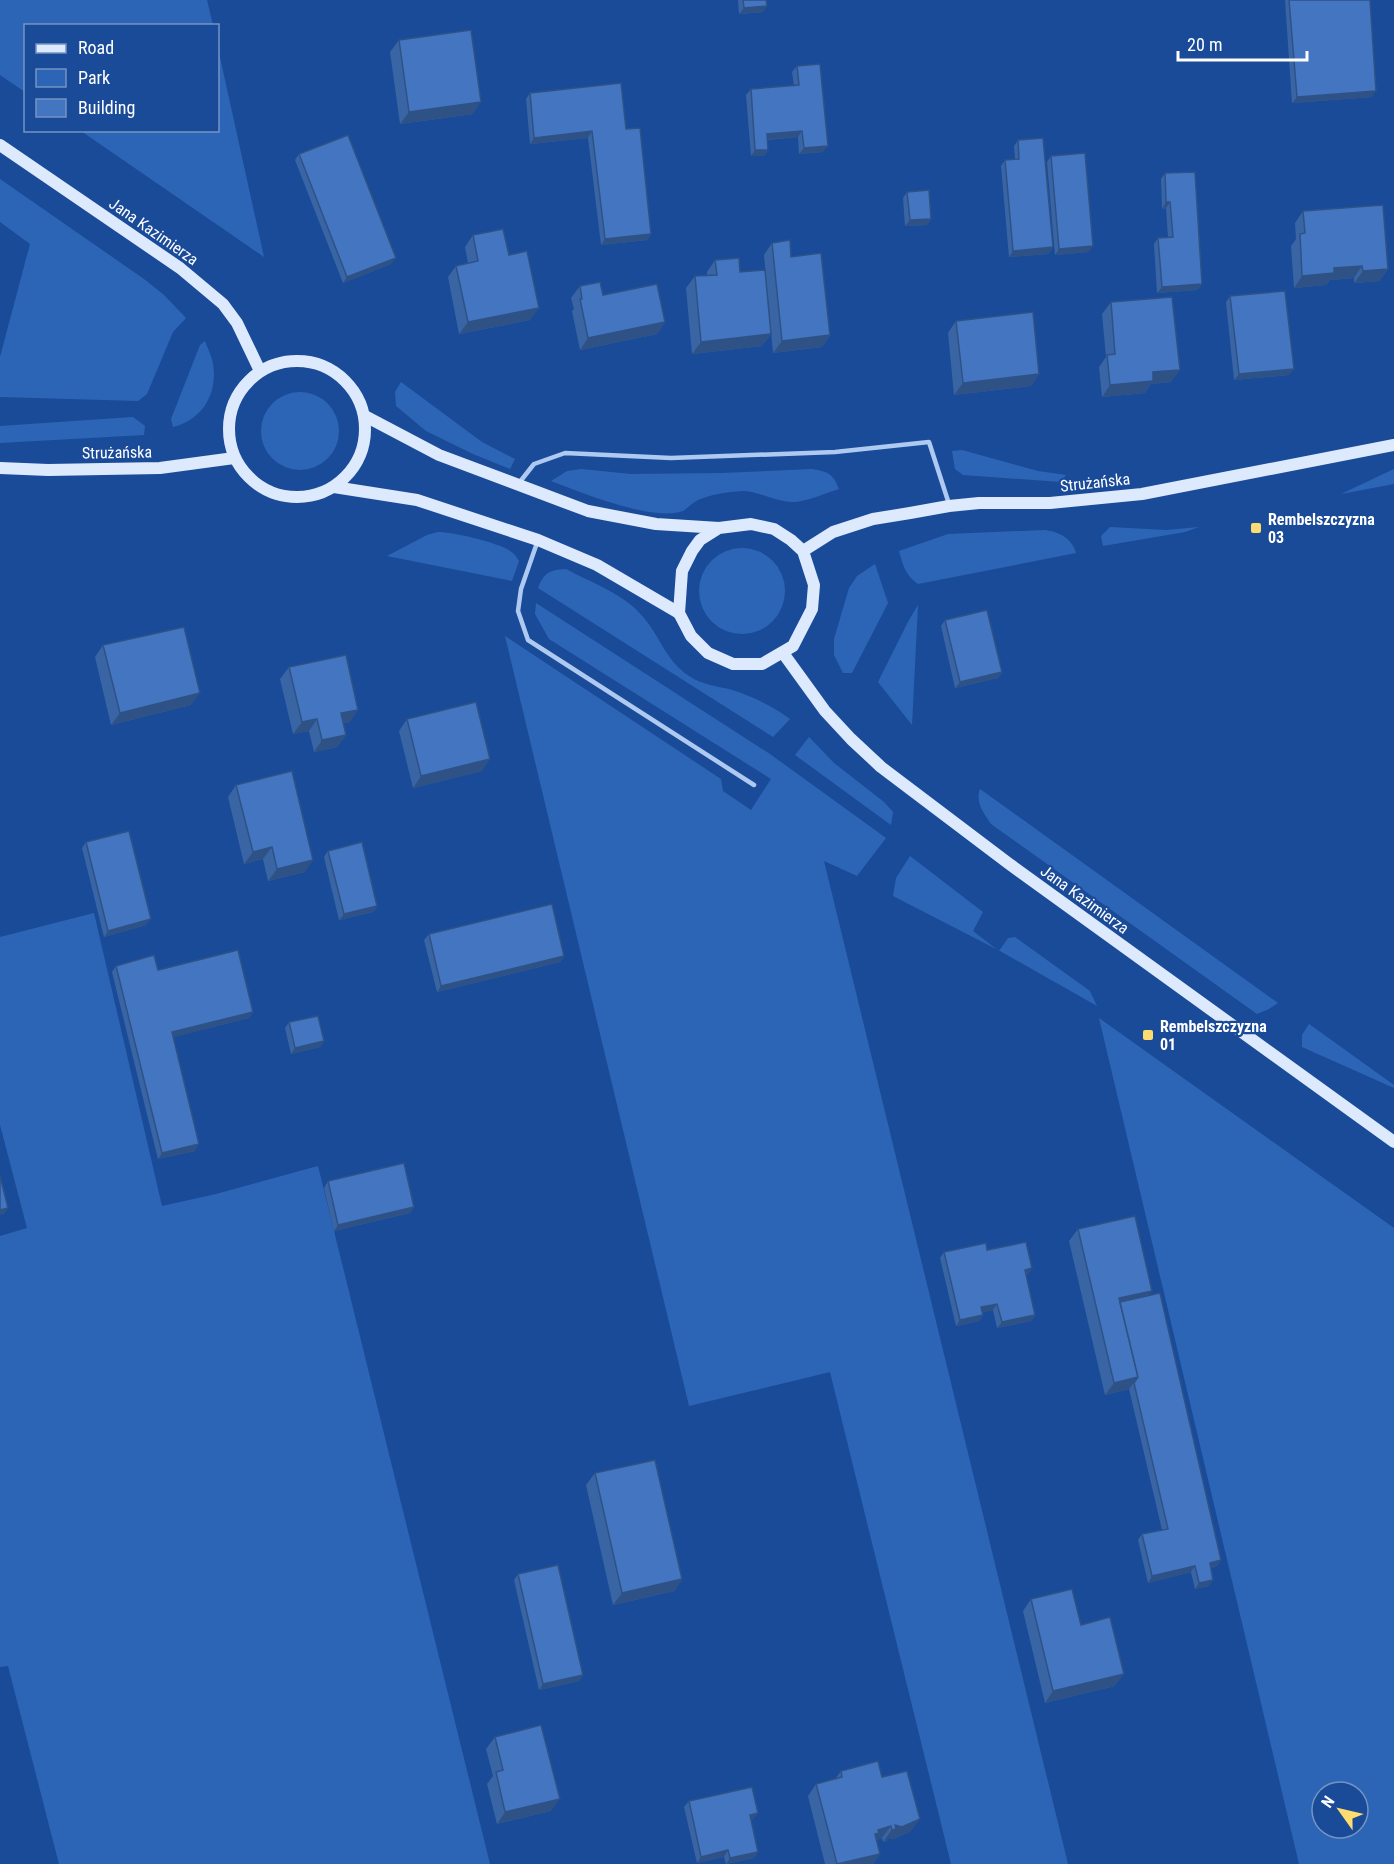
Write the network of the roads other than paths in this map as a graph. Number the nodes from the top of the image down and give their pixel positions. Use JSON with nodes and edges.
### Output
{"nodes":[{"id":1,"x":0,"y":145,"type":"edge"},
{"id":2,"x":260,"y":371,"type":"junction"},
{"id":3,"x":365,"y":416,"type":"junction"},
{"id":4,"x":1394,"y":446,"type":"edge"},
{"id":5,"x":234,"y":458,"type":"junction"},
{"id":6,"x":0,"y":468,"type":"edge"},
{"id":7,"x":518,"y":486,"type":"junction"},
{"id":8,"x":334,"y":487,"type":"junction"},
{"id":9,"x":950,"y":506,"type":"junction"},
{"id":10,"x":719,"y":528,"type":"junction"},
{"id":11,"x":538,"y":540,"type":"junction"},
{"id":12,"x":802,"y":551,"type":"junction"},
{"id":13,"x":679,"y":613,"type":"junction"},
{"id":14,"x":783,"y":653,"type":"junction"},
{"id":15,"x":754,"y":785,"type":"dead end"},
{"id":16,"x":1394,"y":1142,"type":"edge"}],
"edges":[{"from":1,"to":2,"type":"main road","name":"Jana Kazimierza"},
{"from":2,"to":3,"type":"main road"},
{"from":2,"to":5,"type":"main road"},
{"from":3,"to":7,"type":"main road"},
{"from":3,"to":8,"type":"main road"},
{"from":4,"to":9,"type":"main road","name":"Strużańska"},
{"from":5,"to":6,"type":"main road","name":"Strużańska"},
{"from":5,"to":8,"type":"main road"},
{"from":7,"to":9,"type":"lane"},
{"from":7,"to":10,"type":"main road"},
{"from":8,"to":11,"type":"main road"},
{"from":9,"to":12,"type":"main road","name":"Strużańska"},
{"from":10,"to":12,"type":"main road"},
{"from":10,"to":13,"type":"main road"},
{"from":11,"to":13,"type":"main road"},
{"from":11,"to":15,"type":"lane"},
{"from":12,"to":14,"type":"main road"},
{"from":13,"to":14,"type":"main road"},
{"from":14,"to":16,"type":"main road","name":"Jana Kazimierza"}]}
